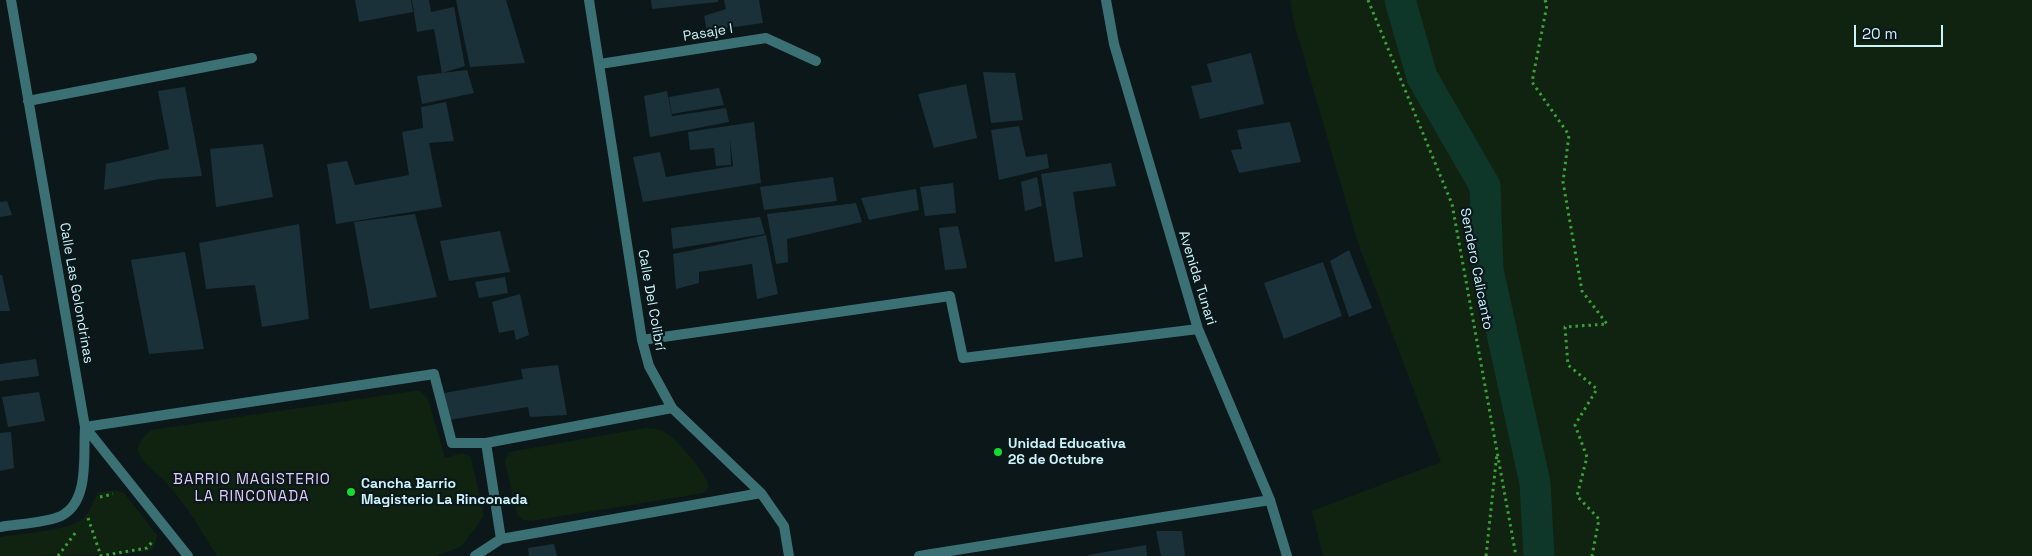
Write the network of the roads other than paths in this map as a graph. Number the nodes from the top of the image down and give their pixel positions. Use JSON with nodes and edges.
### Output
{"nodes":[{"id":1,"x":12,"y":0,"type":"edge"},
{"id":2,"x":589,"y":0,"type":"edge"},
{"id":3,"x":1106,"y":0,"type":"edge"},
{"id":4,"x":252,"y":58,"type":"dead end"},
{"id":5,"x":816,"y":61,"type":"dead end"},
{"id":6,"x":600,"y":64,"type":"junction"},
{"id":7,"x":28,"y":100,"type":"junction"},
{"id":8,"x":1198,"y":330,"type":"junction"},
{"id":9,"x":642,"y":340,"type":"junction"},
{"id":10,"x":672,"y":408,"type":"junction"},
{"id":11,"x":85,"y":427,"type":"junction"},
{"id":12,"x":486,"y":443,"type":"junction"},
{"id":13,"x":761,"y":493,"type":"junction"},
{"id":14,"x":1270,"y":500,"type":"junction"},
{"id":15,"x":0,"y":528,"type":"edge"},
{"id":16,"x":501,"y":539,"type":"junction"},
{"id":17,"x":188,"y":556,"type":"edge"},
{"id":18,"x":475,"y":556,"type":"edge"},
{"id":19,"x":789,"y":556,"type":"edge"},
{"id":20,"x":919,"y":556,"type":"edge"},
{"id":21,"x":1287,"y":556,"type":"edge"}],
"edges":[{"from":1,"to":7,"type":"street","name":"Calle Las Golondrinas"},
{"from":2,"to":6,"type":"street","name":"Calle Del Colibrí"},
{"from":3,"to":8,"type":"street","name":"Avenida Tunari"},
{"from":4,"to":7,"type":"street"},
{"from":5,"to":6,"type":"street","name":"Pasaje I"},
{"from":6,"to":9,"type":"street","name":"Calle Del Colibrí"},
{"from":7,"to":11,"type":"street","name":"Calle Las Golondrinas"},
{"from":8,"to":9,"type":"street"},
{"from":8,"to":14,"type":"street","name":"Avenida Tunari"},
{"from":9,"to":10,"type":"street","name":"Calle Del Colibrí"},
{"from":10,"to":12,"type":"street"},
{"from":10,"to":13,"type":"street","name":"Calle Del Colibrí"},
{"from":11,"to":12,"type":"street"},
{"from":11,"to":15,"type":"street"},
{"from":11,"to":17,"type":"street","name":"Calle Las Golondrinas"},
{"from":12,"to":16,"type":"street"},
{"from":13,"to":16,"type":"street"},
{"from":13,"to":19,"type":"street","name":"Calle Del Colibrí"},
{"from":14,"to":20,"type":"street"},
{"from":14,"to":21,"type":"street","name":"Avenida Tunari"},
{"from":16,"to":18,"type":"street"}]}
